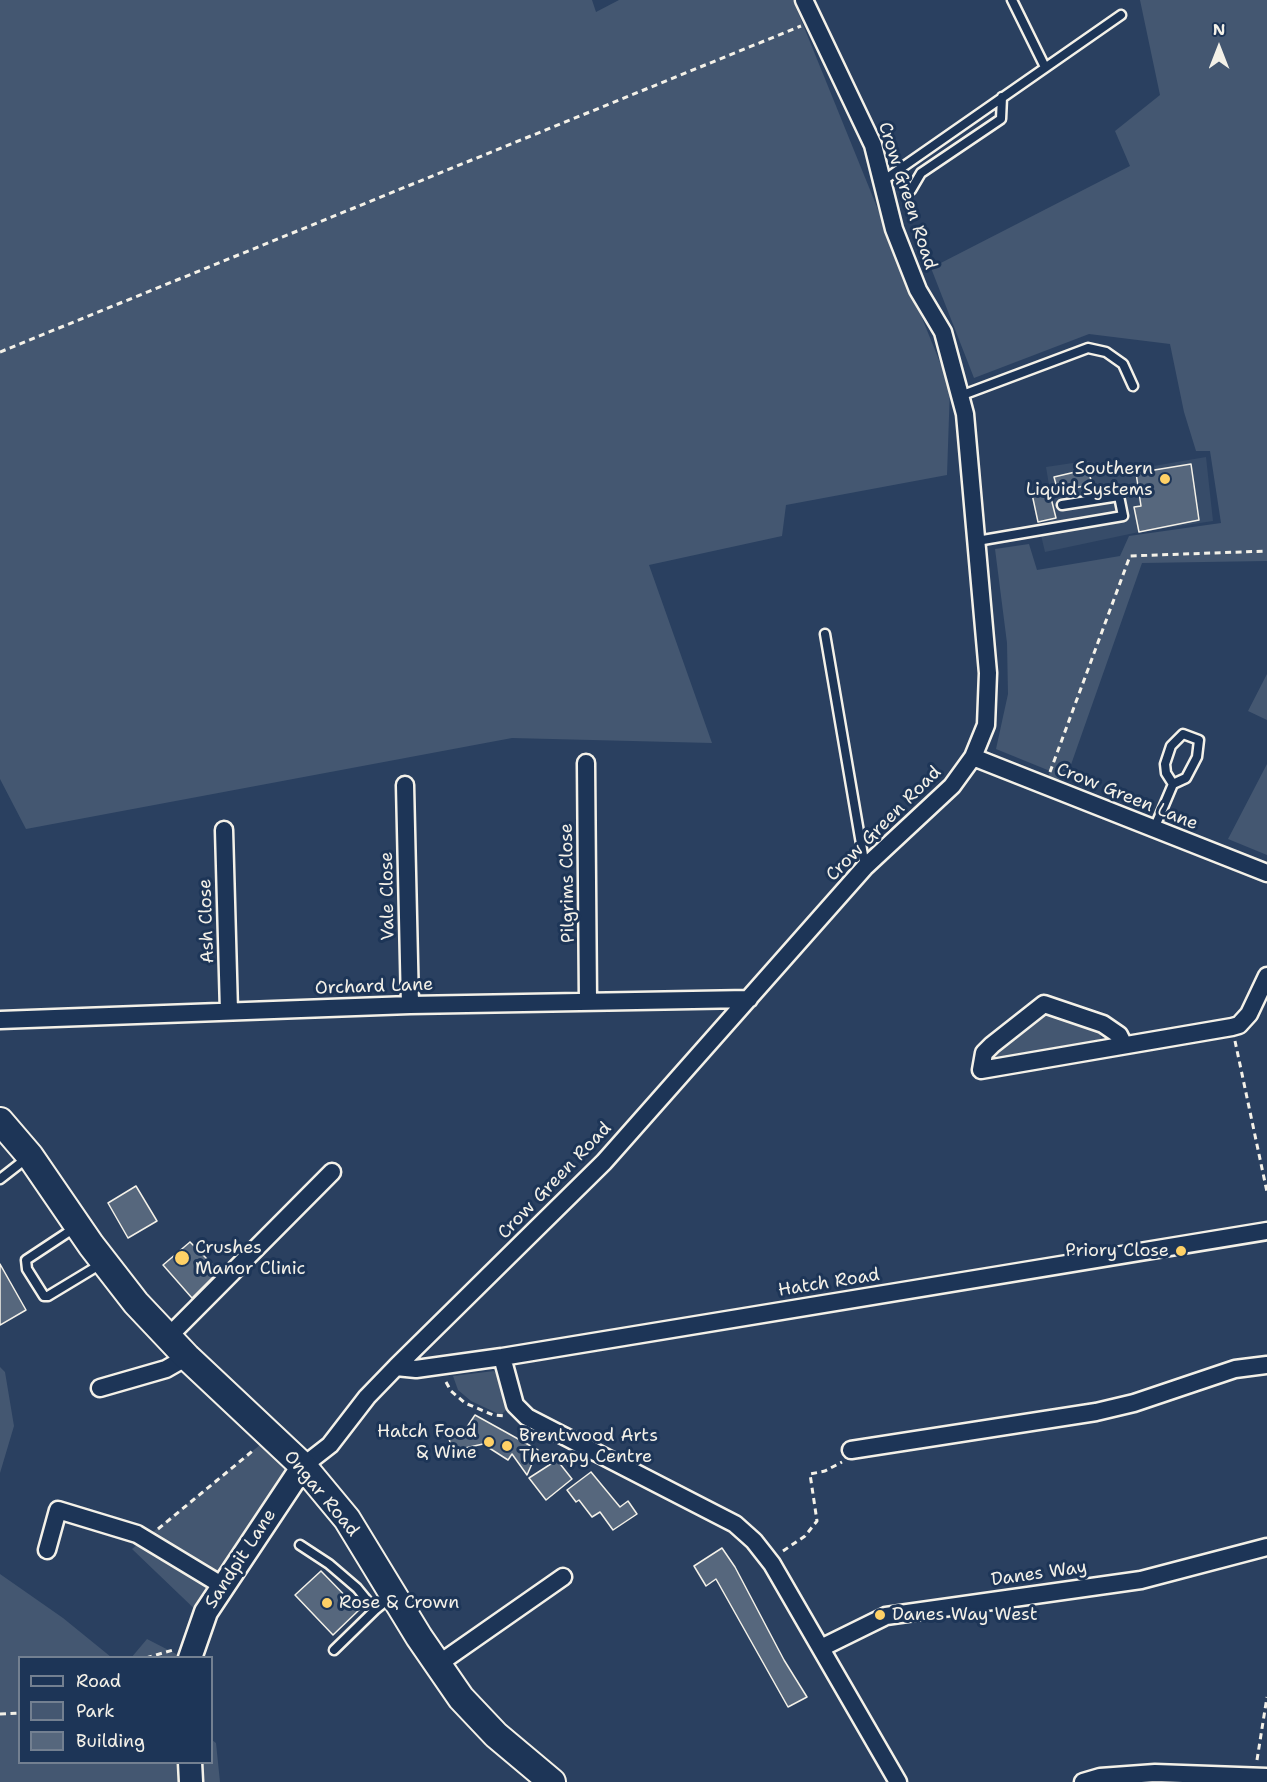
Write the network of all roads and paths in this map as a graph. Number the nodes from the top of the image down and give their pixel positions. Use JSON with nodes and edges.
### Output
{"nodes":[{"id":1,"x":804,"y":0,"type":"edge"},
{"id":2,"x":1012,"y":0,"type":"edge"},
{"id":3,"x":1121,"y":15,"type":"dead end"},
{"id":4,"x":814,"y":21,"type":"junction"},
{"id":5,"x":1045,"y":67,"type":"junction"},
{"id":6,"x":1002,"y":97,"type":"junction"},
{"id":7,"x":884,"y":180,"type":"junction"},
{"id":8,"x":911,"y":190,"type":"dead end"},
{"id":9,"x":0,"y":352,"type":"edge"},
{"id":10,"x":1133,"y":386,"type":"dead end"},
{"id":11,"x":960,"y":396,"type":"junction"},
{"id":12,"x":1062,"y":505,"type":"dead end"},
{"id":13,"x":977,"y":541,"type":"junction"},
{"id":14,"x":1267,"y":551,"type":"edge"},
{"id":15,"x":825,"y":634,"type":"dead end"},
{"id":16,"x":973,"y":757,"type":"junction"},
{"id":17,"x":586,"y":763,"type":"dead end"},
{"id":18,"x":1173,"y":784,"type":"junction"},
{"id":19,"x":405,"y":785,"type":"dead end"},
{"id":20,"x":1046,"y":785,"type":"junction"},
{"id":21,"x":1154,"y":829,"type":"junction"},
{"id":22,"x":224,"y":830,"type":"dead end"},
{"id":23,"x":865,"y":867,"type":"junction"},
{"id":24,"x":1267,"y":873,"type":"edge"},
{"id":25,"x":1267,"y":976,"type":"edge"},
{"id":26,"x":749,"y":999,"type":"junction"},
{"id":27,"x":588,"y":1001,"type":"junction"},
{"id":28,"x":410,"y":1005,"type":"junction"},
{"id":29,"x":229,"y":1011,"type":"junction"},
{"id":30,"x":0,"y":1020,"type":"edge"},
{"id":31,"x":1232,"y":1027,"type":"junction"},
{"id":32,"x":1124,"y":1045,"type":"junction"},
{"id":33,"x":0,"y":1121,"type":"edge"},
{"id":34,"x":30,"y":1156,"type":"junction"},
{"id":35,"x":332,"y":1172,"type":"dead end"},
{"id":36,"x":0,"y":1179,"type":"edge"},
{"id":37,"x":1267,"y":1192,"type":"edge"},
{"id":38,"x":78,"y":1226,"type":"junction"},
{"id":39,"x":1267,"y":1231,"type":"edge"},
{"id":40,"x":104,"y":1262,"type":"junction"},
{"id":41,"x":168,"y":1337,"type":"junction"},
{"id":42,"x":187,"y":1357,"type":"junction"},
{"id":43,"x":502,"y":1357,"type":"junction"},
{"id":44,"x":1267,"y":1365,"type":"edge"},
{"id":45,"x":396,"y":1366,"type":"junction"},
{"id":46,"x":438,"y":1366,"type":"junction"},
{"id":47,"x":100,"y":1388,"type":"dead end"},
{"id":48,"x":528,"y":1417,"type":"junction"},
{"id":49,"x":271,"y":1436,"type":"junction"},
{"id":50,"x":851,"y":1450,"type":"joint"},
{"id":51,"x":303,"y":1466,"type":"junction"},
{"id":52,"x":145,"y":1539,"type":"junction"},
{"id":53,"x":300,"y":1545,"type":"dead end"},
{"id":54,"x":1267,"y":1547,"type":"edge"},
{"id":55,"x":47,"y":1550,"type":"dead end"},
{"id":56,"x":769,"y":1560,"type":"junction"},
{"id":57,"x":563,"y":1577,"type":"dead end"},
{"id":58,"x":223,"y":1586,"type":"junction"},
{"id":59,"x":384,"y":1602,"type":"junction"},
{"id":60,"x":821,"y":1648,"type":"junction"},
{"id":61,"x":192,"y":1650,"type":"edge"},
{"id":62,"x":334,"y":1650,"type":"dead end"},
{"id":63,"x":158,"y":1656,"type":"edge"},
{"id":64,"x":437,"y":1665,"type":"junction"},
{"id":65,"x":1267,"y":1697,"type":"edge"},
{"id":66,"x":18,"y":1713,"type":"edge"},
{"id":67,"x":0,"y":1714,"type":"edge"},
{"id":68,"x":190,"y":1764,"type":"edge"},
{"id":69,"x":1261,"y":1776,"type":"edge"},
{"id":70,"x":1189,"y":1778,"type":"edge"},
{"id":71,"x":191,"y":1782,"type":"edge"},
{"id":72,"x":552,"y":1782,"type":"edge"},
{"id":73,"x":898,"y":1782,"type":"edge"},
{"id":74,"x":1083,"y":1782,"type":"edge"}],
"edges":[{"from":1,"to":4,"type":"street","name":"Crow Green Road"},
{"from":2,"to":5,"type":"lane"},
{"from":3,"to":5,"type":"lane"},
{"from":4,"to":7,"type":"street","name":"Crow Green Road"},
{"from":4,"to":9,"type":"path"},
{"from":5,"to":6,"type":"lane"},
{"from":6,"to":7,"type":"lane"},
{"from":6,"to":8,"type":"lane"},
{"from":7,"to":11,"type":"street","name":"Crow Green Road"},
{"from":10,"to":11,"type":"lane"},
{"from":11,"to":13,"type":"street","name":"Crow Green Road"},
{"from":12,"to":13,"type":"lane"},
{"from":13,"to":16,"type":"street","name":"Crow Green Road"},
{"from":14,"to":20,"type":"path"},
{"from":15,"to":23,"type":"lane"},
{"from":16,"to":20,"type":"street","name":"Crow Green Lane"},
{"from":16,"to":23,"type":"street","name":"Crow Green Road"},
{"from":17,"to":27,"type":"street","name":"Pilgrims Close"},
{"from":18,"to":18,"type":"lane"},
{"from":18,"to":21,"type":"lane"},
{"from":19,"to":28,"type":"street","name":"Vale Close"},
{"from":20,"to":21,"type":"street","name":"Crow Green Lane"},
{"from":21,"to":24,"type":"street","name":"Crow Green Lane"},
{"from":22,"to":29,"type":"street","name":"Ash Close"},
{"from":23,"to":26,"type":"street","name":"Crow Green Road"},
{"from":25,"to":31,"type":"street"},
{"from":26,"to":27,"type":"street","name":"Orchard Lane"},
{"from":26,"to":45,"type":"street","name":"Crow Green Road"},
{"from":27,"to":28,"type":"street","name":"Orchard Lane"},
{"from":28,"to":29,"type":"street","name":"Orchard Lane"},
{"from":29,"to":30,"type":"street","name":"Orchard Lane"},
{"from":31,"to":32,"type":"street"},
{"from":31,"to":37,"type":"path"},
{"from":32,"to":32,"type":"street"},
{"from":33,"to":34,"type":"main road","name":"Ongar Road"},
{"from":34,"to":36,"type":"lane"},
{"from":34,"to":38,"type":"main road","name":"Ongar Road"},
{"from":35,"to":41,"type":"street"},
{"from":38,"to":40,"type":"main road","name":"Ongar Road"},
{"from":38,"to":40,"type":"lane"},
{"from":39,"to":43,"type":"street","name":"Hatch Road"},
{"from":40,"to":41,"type":"main road","name":"Ongar Road"},
{"from":41,"to":42,"type":"main road","name":"Ongar Road"},
{"from":42,"to":47,"type":"street"},
{"from":42,"to":49,"type":"main road","name":"Ongar Road"},
{"from":43,"to":46,"type":"street","name":"Hatch Road"},
{"from":43,"to":48,"type":"street"},
{"from":44,"to":50,"type":"street"},
{"from":45,"to":46,"type":"street","name":"Hatch Road"},
{"from":45,"to":51,"type":"street","name":"Crow Green Road"},
{"from":46,"to":48,"type":"path"},
{"from":48,"to":56,"type":"street"},
{"from":49,"to":51,"type":"main road","name":"Ongar Road"},
{"from":49,"to":52,"type":"path"},
{"from":50,"to":56,"type":"path"},
{"from":51,"to":58,"type":"street","name":"Sandpit Lane"},
{"from":51,"to":59,"type":"main road","name":"Ongar Road"},
{"from":52,"to":55,"type":"street"},
{"from":52,"to":58,"type":"street"},
{"from":53,"to":59,"type":"lane"},
{"from":54,"to":60,"type":"street","name":"Danes Way"},
{"from":56,"to":60,"type":"street"},
{"from":57,"to":64,"type":"street"},
{"from":58,"to":61,"type":"street","name":"Sandpit Lane"},
{"from":59,"to":62,"type":"lane"},
{"from":59,"to":64,"type":"main road","name":"Ongar Road"},
{"from":60,"to":73,"type":"street"},
{"from":61,"to":63,"type":"path"},
{"from":64,"to":72,"type":"main road","name":"Ongar Road"},
{"from":65,"to":69,"type":"path"},
{"from":66,"to":67,"type":"path"},
{"from":68,"to":71,"type":"street"},
{"from":69,"to":70,"type":"street"},
{"from":70,"to":74,"type":"street"}]}
